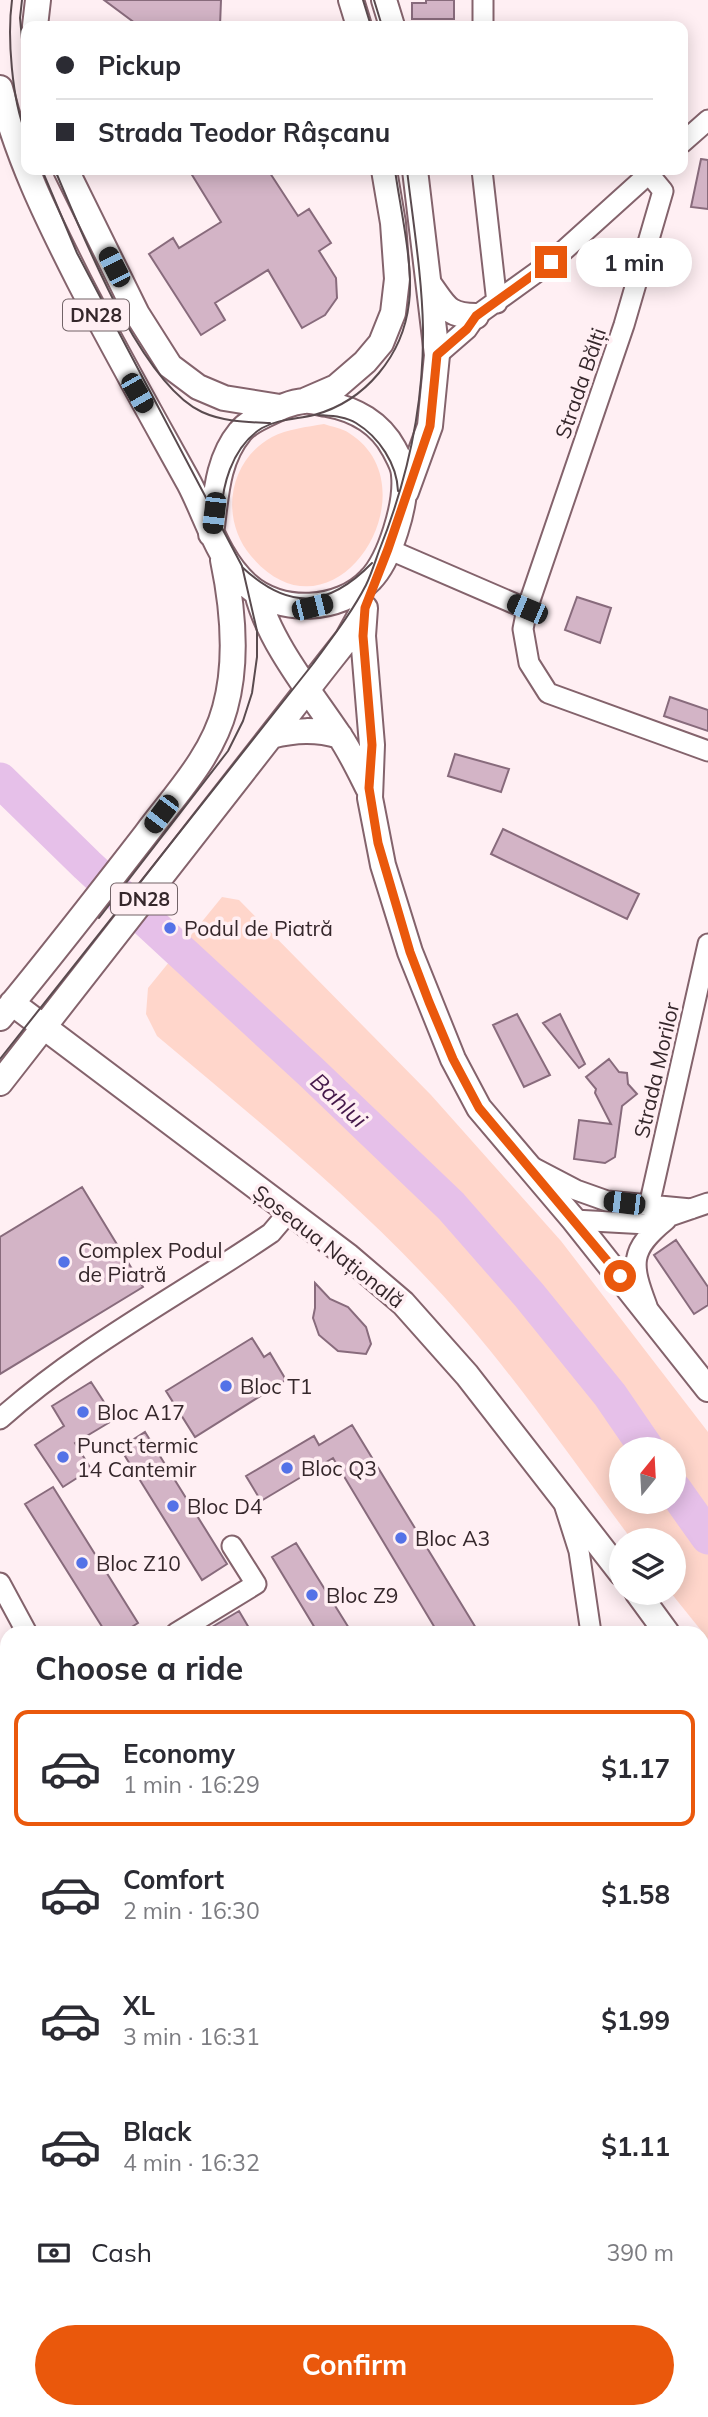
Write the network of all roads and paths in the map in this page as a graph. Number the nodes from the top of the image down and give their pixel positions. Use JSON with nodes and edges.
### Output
{"nodes":[{"id":1,"x":38,"y":0,"type":"edge"},
{"id":2,"x":351,"y":0,"type":"edge"},
{"id":3,"x":384,"y":0,"type":"edge"},
{"id":4,"x":483,"y":0,"type":"edge"},
{"id":5,"x":36,"y":21,"type":"edge"},
{"id":6,"x":357,"y":21,"type":"edge"},
{"id":7,"x":390,"y":21,"type":"edge"},
{"id":8,"x":483,"y":21,"type":"edge"},
{"id":9,"x":0,"y":89,"type":"edge"},
{"id":10,"x":708,"y":120,"type":"edge"},
{"id":11,"x":688,"y":138,"type":"edge"},
{"id":12,"x":21,"y":156,"type":"edge"},
{"id":13,"x":29,"y":175,"type":"edge"},
{"id":14,"x":68,"y":175,"type":"edge"},
{"id":15,"x":385,"y":175,"type":"edge"},
{"id":16,"x":416,"y":175,"type":"edge"},
{"id":17,"x":482,"y":175,"type":"edge"},
{"id":18,"x":648,"y":175,"type":"edge"},
{"id":19,"x":653,"y":175,"type":"edge"},
{"id":20,"x":428,"y":283,"type":"junction"},
{"id":21,"x":486,"y":310,"type":"junction"},
{"id":22,"x":437,"y":355,"type":"junction"},
{"id":23,"x":306,"y":401,"type":"junction"},
{"id":24,"x":280,"y":407,"type":"junction"},
{"id":25,"x":402,"y":502,"type":"junction"},
{"id":26,"x":216,"y":543,"type":"junction"},
{"id":27,"x":384,"y":559,"type":"junction"},
{"id":28,"x":257,"y":593,"type":"junction"},
{"id":29,"x":365,"y":608,"type":"junction"},
{"id":30,"x":527,"y":609,"type":"junction"},
{"id":31,"x":307,"y":690,"type":"junction"},
{"id":32,"x":271,"y":736,"type":"junction"},
{"id":33,"x":340,"y":736,"type":"junction"},
{"id":34,"x":708,"y":751,"type":"edge"},
{"id":35,"x":369,"y":788,"type":"junction"},
{"id":36,"x":708,"y":944,"type":"edge"},
{"id":37,"x":6,"y":1011,"type":"edge"},
{"id":38,"x":44,"y":1027,"type":"junction"},
{"id":39,"x":0,"y":1083,"type":"edge"},
{"id":40,"x":523,"y":1161,"type":"junction"},
{"id":41,"x":649,"y":1206,"type":"junction"},
{"id":42,"x":700,"y":1206,"type":"edge"},
{"id":43,"x":288,"y":1213,"type":"junction"},
{"id":44,"x":670,"y":1217,"type":"junction"},
{"id":45,"x":574,"y":1220,"type":"junction"},
{"id":46,"x":650,"y":1313,"type":"junction"},
{"id":47,"x":708,"y":1389,"type":"edge"},
{"id":48,"x":0,"y":1419,"type":"edge"},
{"id":49,"x":562,"y":1496,"type":"junction"},
{"id":50,"x":232,"y":1546,"type":"dead end"},
{"id":51,"x":609,"y":1557,"type":"edge"},
{"id":52,"x":0,"y":1583,"type":"edge"},
{"id":53,"x":646,"y":1605,"type":"edge"},
{"id":54,"x":23,"y":1626,"type":"edge"},
{"id":55,"x":187,"y":1626,"type":"edge"},
{"id":56,"x":590,"y":1626,"type":"edge"},
{"id":57,"x":662,"y":1626,"type":"edge"}],
"edges":[{"from":1,"to":5,"type":"main road"},
{"from":2,"to":6,"type":"main road"},
{"from":3,"to":7,"type":"main road"},
{"from":4,"to":8,"type":"street"},
{"from":9,"to":12,"type":"main road","number":"DN28"},
{"from":10,"to":11,"type":"street"},
{"from":13,"to":26,"type":"main road","number":"DN28"},
{"from":14,"to":24,"type":"main road","number":"DN28"},
{"from":15,"to":23,"type":"main road"},
{"from":16,"to":20,"type":"main road"},
{"from":17,"to":21,"type":"street"},
{"from":18,"to":21,"type":"street"},
{"from":19,"to":30,"type":"street","name":"Strada Bălți"},
{"from":20,"to":21,"type":"main road"},
{"from":20,"to":22,"type":"main road"},
{"from":21,"to":22,"type":"street"},
{"from":22,"to":25,"type":"main road"},
{"from":23,"to":24,"type":"main road","number":"DN28"},
{"from":23,"to":25,"type":"main road","number":"DN28"},
{"from":24,"to":26,"type":"main road","number":"DN28"},
{"from":25,"to":27,"type":"main road","number":"DN28"},
{"from":26,"to":28,"type":"main road","number":"DN28"},
{"from":26,"to":37,"type":"main road","number":"DN28"},
{"from":27,"to":28,"type":"main road","number":"DN28"},
{"from":27,"to":29,"type":"main road","number":"DN28"},
{"from":27,"to":30,"type":"street"},
{"from":28,"to":31,"type":"main road"},
{"from":29,"to":31,"type":"main road","number":"DN28"},
{"from":29,"to":35,"type":"main road"},
{"from":30,"to":34,"type":"street"},
{"from":31,"to":32,"type":"main road","number":"DN28"},
{"from":31,"to":33,"type":"main road"},
{"from":32,"to":33,"type":"main road"},
{"from":32,"to":38,"type":"main road","number":"DN28"},
{"from":33,"to":35,"type":"main road"},
{"from":35,"to":40,"type":"main road"},
{"from":36,"to":41,"type":"street","name":"Strada Morilor"},
{"from":37,"to":38,"type":"main road","name":"Șoseaua Națională"},
{"from":38,"to":39,"type":"main road","number":"DN28"},
{"from":38,"to":43,"type":"main road","name":"Șoseaua Națională"},
{"from":40,"to":41,"type":"street"},
{"from":40,"to":45,"type":"main road"},
{"from":41,"to":42,"type":"street"},
{"from":42,"to":44,"type":"street"},
{"from":43,"to":48,"type":"street"},
{"from":43,"to":49,"type":"main road","name":"Șoseaua Națională"},
{"from":44,"to":45,"type":"street"},
{"from":44,"to":46,"type":"street"},
{"from":45,"to":46,"type":"main road"},
{"from":46,"to":47,"type":"main road"},
{"from":49,"to":51,"type":"main road"},
{"from":49,"to":56,"type":"street","name":"Șoseaua Națională"},
{"from":50,"to":55,"type":"street"},
{"from":52,"to":54,"type":"street"},
{"from":53,"to":57,"type":"main road"}]}
